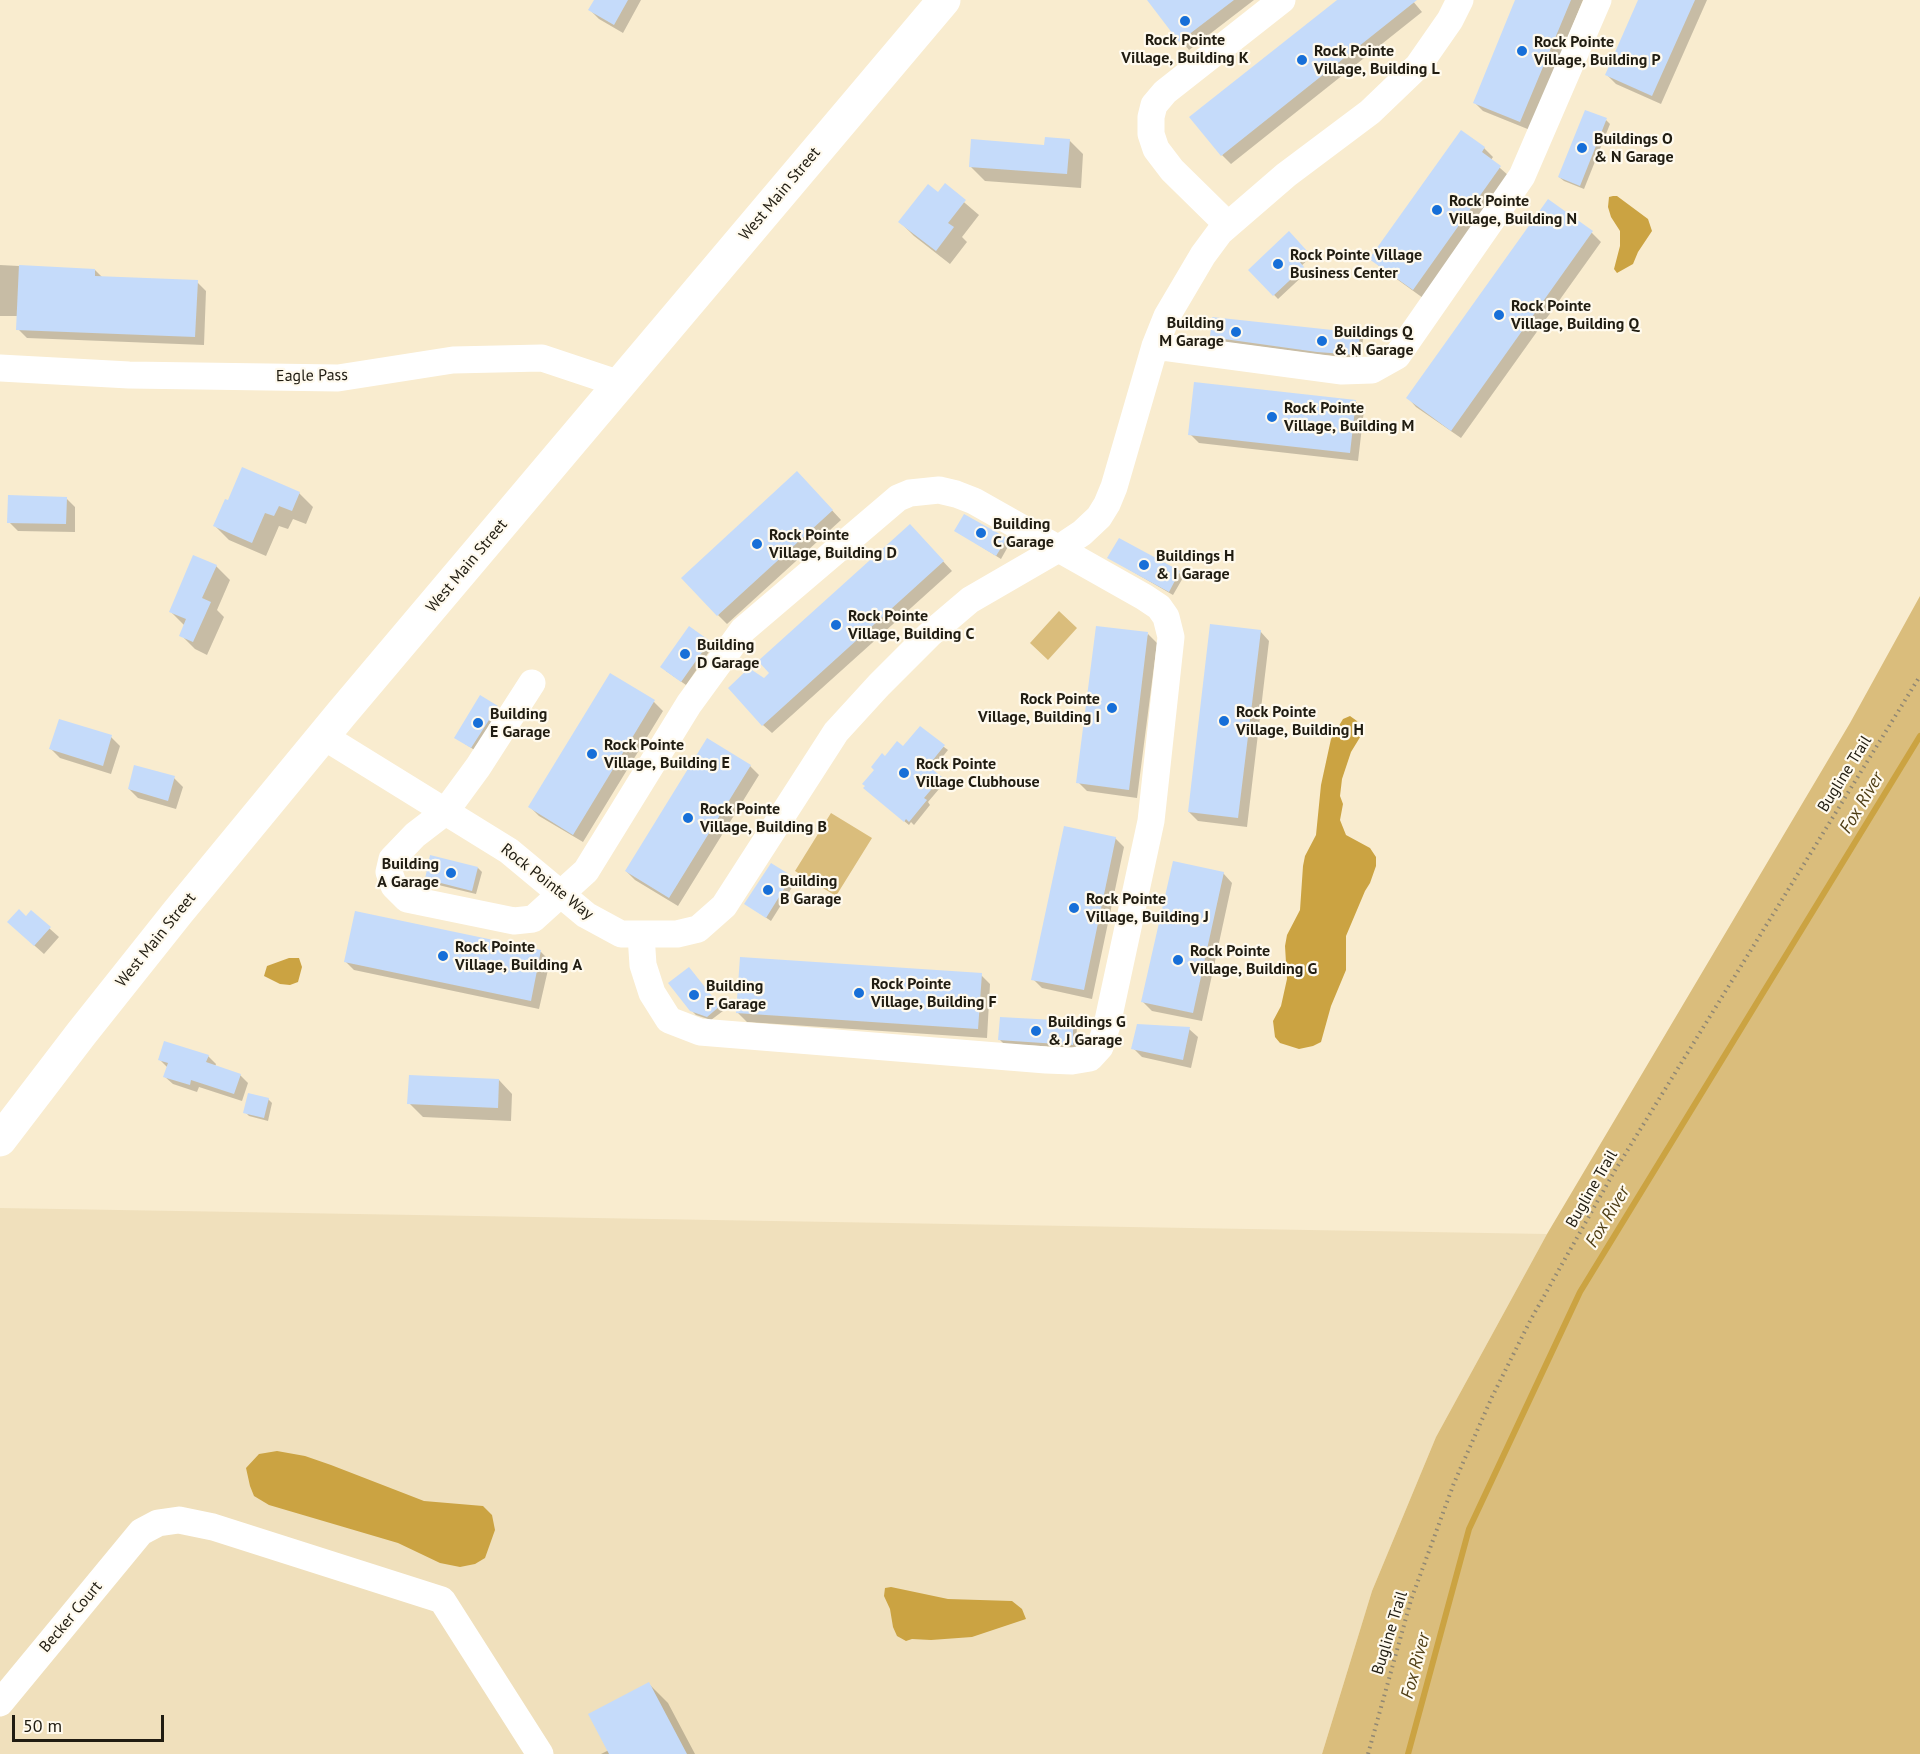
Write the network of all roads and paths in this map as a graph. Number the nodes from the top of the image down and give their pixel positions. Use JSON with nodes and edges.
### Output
{"nodes":[{"id":1,"x":944,"y":0,"type":"edge"},
{"id":2,"x":1282,"y":0,"type":"edge"},
{"id":3,"x":1460,"y":0,"type":"edge"},
{"id":4,"x":1598,"y":0,"type":"edge"},
{"id":5,"x":1228,"y":225,"type":"junction"},
{"id":6,"x":1155,"y":346,"type":"junction"},
{"id":7,"x":0,"y":368,"type":"edge"},
{"id":8,"x":620,"y":384,"type":"junction"},
{"id":9,"x":1058,"y":549,"type":"junction"},
{"id":10,"x":1920,"y":676,"type":"edge"},
{"id":11,"x":532,"y":683,"type":"dead end"},
{"id":12,"x":323,"y":736,"type":"junction"},
{"id":13,"x":445,"y":812,"type":"junction"},
{"id":14,"x":561,"y":893,"type":"junction"},
{"id":15,"x":641,"y":935,"type":"junction"},
{"id":16,"x":0,"y":1140,"type":"edge"},
{"id":17,"x":0,"y":1702,"type":"edge"},
{"id":18,"x":540,"y":1754,"type":"edge"},
{"id":19,"x":1368,"y":1754,"type":"edge"}],
"edges":[{"from":1,"to":8,"type":"main road","name":"West Main Street"},
{"from":2,"to":5,"type":"street"},
{"from":3,"to":5,"type":"street","name":"Rock Pointe Way"},
{"from":4,"to":6,"type":"street"},
{"from":5,"to":6,"type":"street","name":"Rock Pointe Way"},
{"from":6,"to":9,"type":"street","name":"Rock Pointe Way"},
{"from":7,"to":8,"type":"street","name":"Eagle Pass"},
{"from":8,"to":12,"type":"main road","name":"West Main Street"},
{"from":9,"to":14,"type":"street"},
{"from":9,"to":15,"type":"street","name":"Rock Pointe Way"},
{"from":9,"to":15,"type":"street"},
{"from":10,"to":19,"type":"path","name":"Bugline Trail"},
{"from":11,"to":13,"type":"street"},
{"from":12,"to":13,"type":"street","name":"Rock Pointe Way"},
{"from":12,"to":16,"type":"main road","name":"West Main Street"},
{"from":13,"to":14,"type":"street","name":"Rock Pointe Way"},
{"from":13,"to":14,"type":"street"},
{"from":14,"to":15,"type":"street","name":"Rock Pointe Way"},
{"from":17,"to":18,"type":"street","name":"Becker Court"}]}
